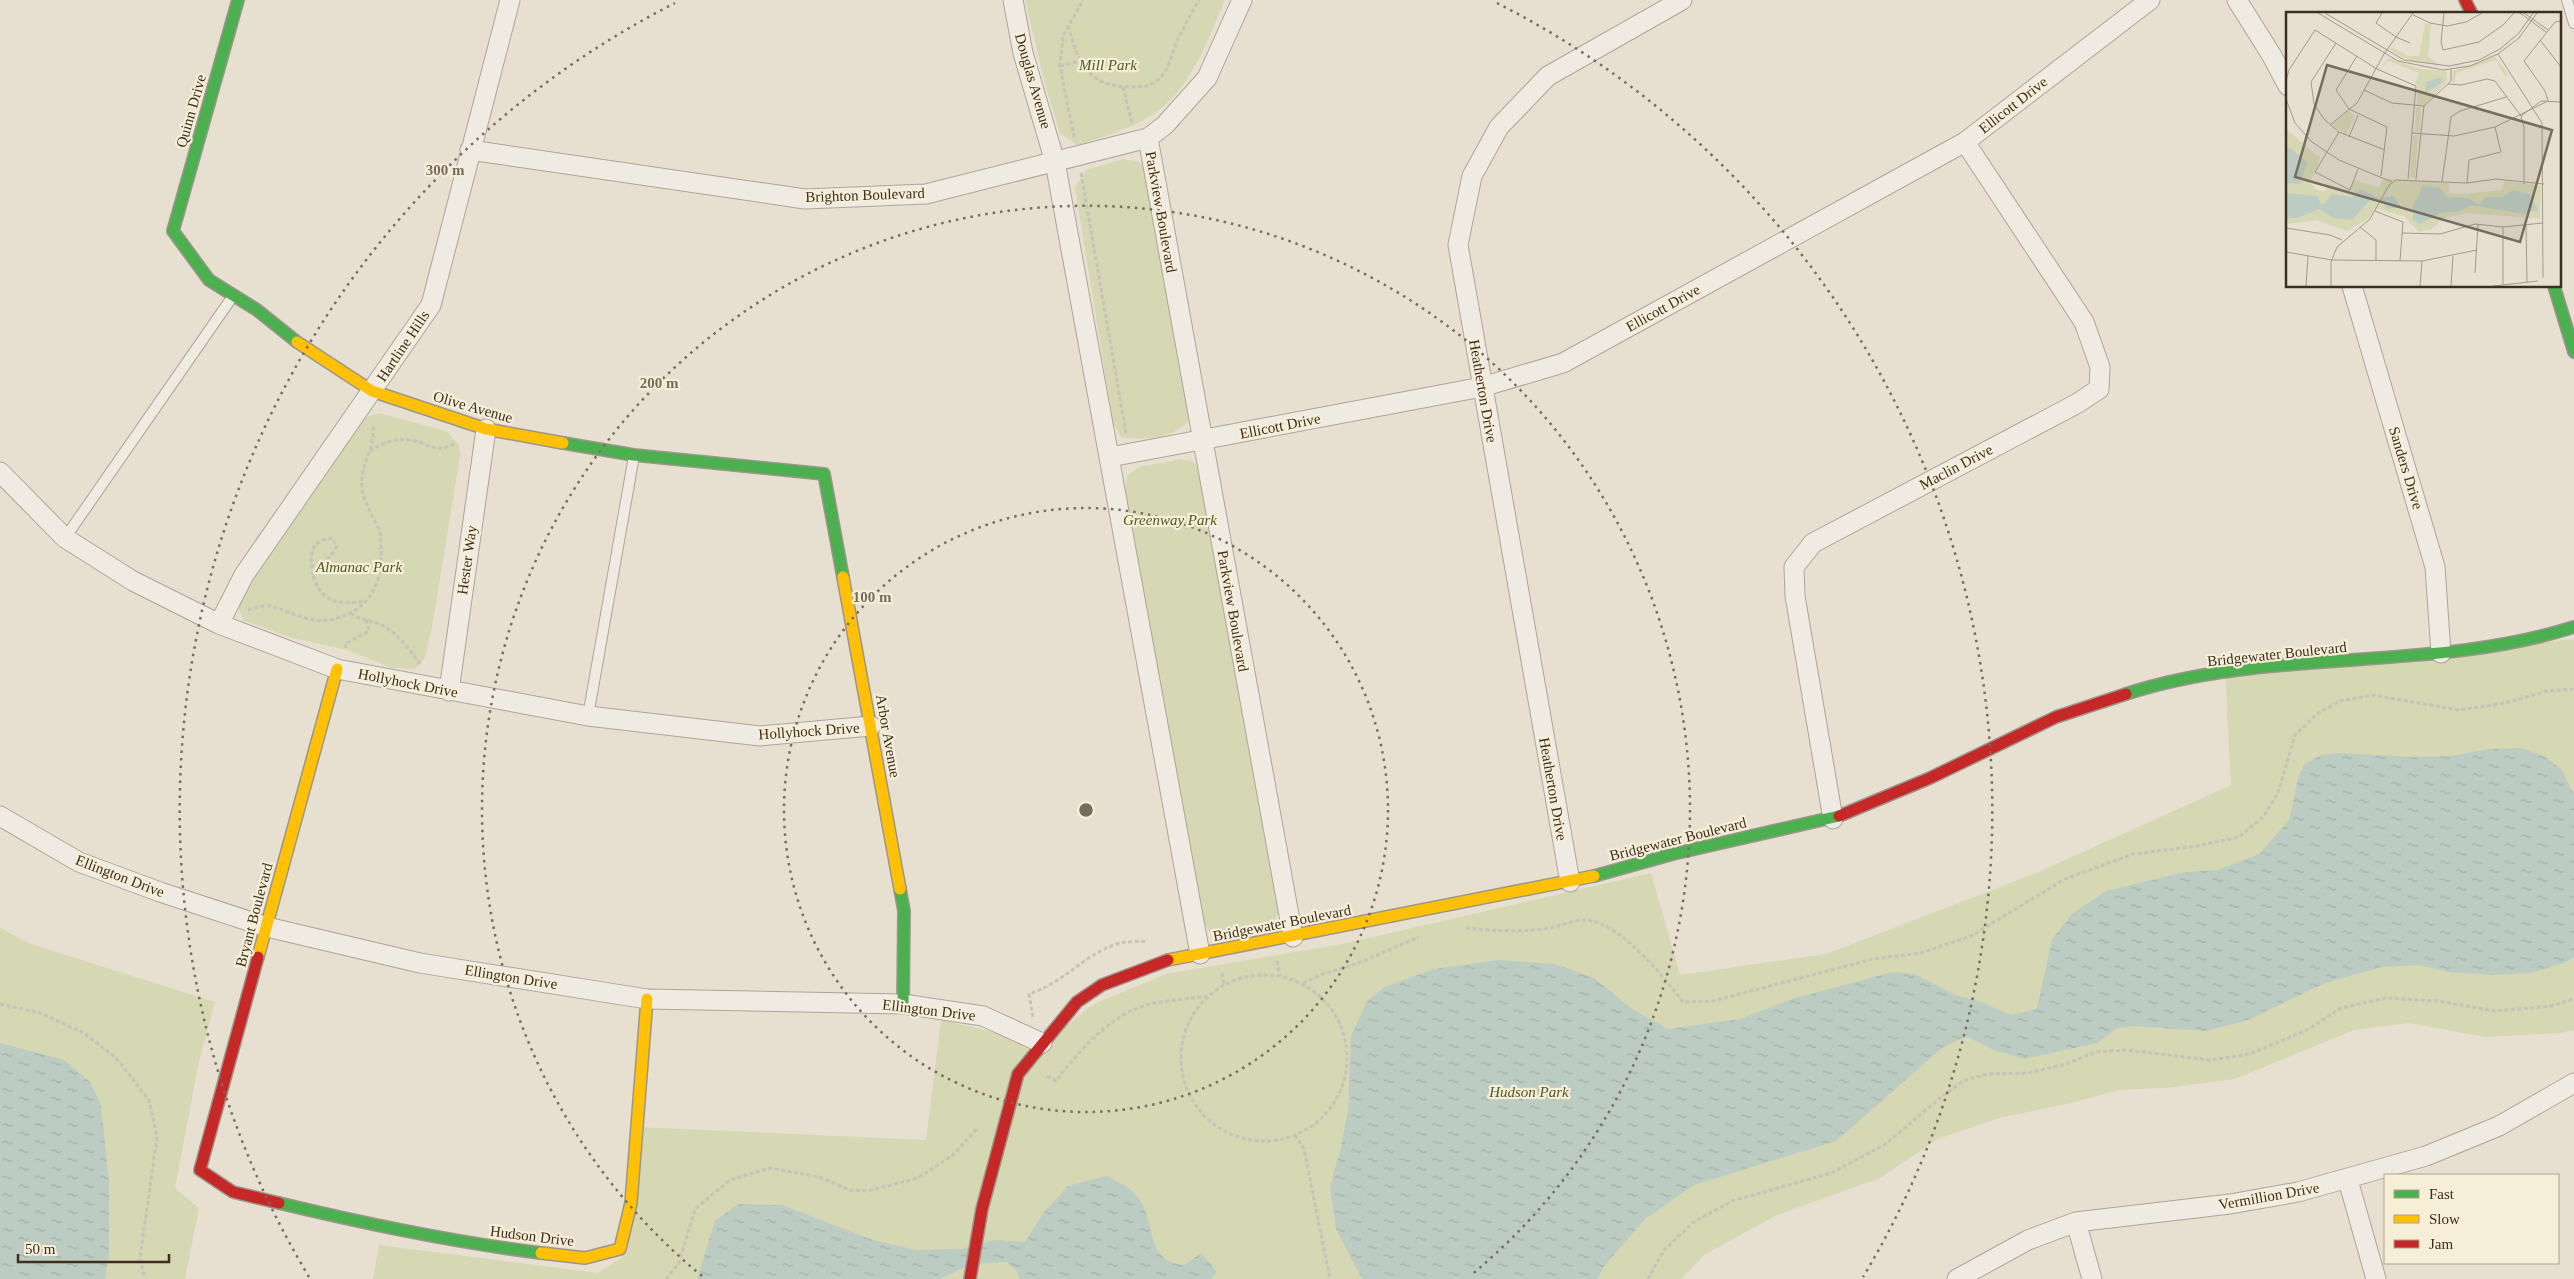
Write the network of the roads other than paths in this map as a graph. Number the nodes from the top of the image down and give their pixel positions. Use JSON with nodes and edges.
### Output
{"nodes":[{"id":1,"x":238,"y":0,"type":"edge"},
{"id":2,"x":510,"y":0,"type":"edge"},
{"id":3,"x":1013,"y":0,"type":"edge"},
{"id":4,"x":1242,"y":0,"type":"edge"},
{"id":5,"x":1682,"y":0,"type":"edge"},
{"id":6,"x":2150,"y":0,"type":"edge"},
{"id":7,"x":2237,"y":0,"type":"edge"},
{"id":8,"x":2466,"y":0,"type":"edge"},
{"id":9,"x":2567,"y":0,"type":"edge"},
{"id":10,"x":2471,"y":12,"type":"edge"},
{"id":11,"x":2574,"y":23,"type":"edge"},
{"id":12,"x":2286,"y":82,"type":"edge"},
{"id":13,"x":1148,"y":138,"type":"junction"},
{"id":14,"x":1965,"y":142,"type":"junction"},
{"id":15,"x":470,"y":150,"type":"junction"},
{"id":16,"x":1055,"y":162,"type":"junction"},
{"id":17,"x":173,"y":231,"type":"joint"},
{"id":18,"x":2353,"y":288,"type":"edge"},
{"id":19,"x":2555,"y":288,"type":"edge"},
{"id":20,"x":233,"y":296,"type":"junction"},
{"id":21,"x":2574,"y":352,"type":"edge"},
{"id":22,"x":1482,"y":387,"type":"junction"},
{"id":23,"x":372,"y":391,"type":"junction"},
{"id":24,"x":486,"y":429,"type":"junction"},
{"id":25,"x":1202,"y":440,"type":"junction"},
{"id":26,"x":634,"y":455,"type":"junction"},
{"id":27,"x":1110,"y":457,"type":"junction"},
{"id":28,"x":0,"y":472,"type":"edge"},
{"id":29,"x":824,"y":474,"type":"joint"},
{"id":30,"x":65,"y":538,"type":"junction"},
{"id":31,"x":219,"y":624,"type":"junction"},
{"id":32,"x":2574,"y":627,"type":"edge"},
{"id":33,"x":2441,"y":654,"type":"junction"},
{"id":34,"x":337,"y":669,"type":"junction"},
{"id":35,"x":449,"y":691,"type":"junction"},
{"id":36,"x":588,"y":716,"type":"junction"},
{"id":37,"x":872,"y":726,"type":"junction"},
{"id":38,"x":0,"y":816,"type":"edge"},
{"id":39,"x":1833,"y":819,"type":"junction"},
{"id":40,"x":1570,"y":882,"type":"junction"},
{"id":41,"x":267,"y":927,"type":"junction"},
{"id":42,"x":1292,"y":936,"type":"junction"},
{"id":43,"x":1200,"y":954,"type":"junction"},
{"id":44,"x":646,"y":999,"type":"junction"},
{"id":45,"x":903,"y":1004,"type":"junction"},
{"id":46,"x":1042,"y":1043,"type":"junction"},
{"id":47,"x":2574,"y":1083,"type":"edge"},
{"id":48,"x":200,"y":1170,"type":"joint"},
{"id":49,"x":2348,"y":1180,"type":"junction"},
{"id":50,"x":2076,"y":1222,"type":"junction"},
{"id":51,"x":970,"y":1279,"type":"edge"},
{"id":52,"x":1957,"y":1279,"type":"edge"},
{"id":53,"x":2092,"y":1279,"type":"edge"},
{"id":54,"x":2376,"y":1279,"type":"edge"}],
"edges":[{"from":1,"to":17,"type":"street","name":"Quinn Drive"},
{"from":2,"to":15,"type":"street","name":"Hartline Hills"},
{"from":3,"to":16,"type":"street","name":"Douglas Avenue"},
{"from":4,"to":13,"type":"street","name":"Brighton Boulevard"},
{"from":5,"to":22,"type":"street","name":"Heatherton Drive"},
{"from":6,"to":14,"type":"street","name":"Ellicott Drive"},
{"from":7,"to":12,"type":"street"},
{"from":8,"to":10,"type":"street"},
{"from":9,"to":11,"type":"lane"},
{"from":13,"to":16,"type":"street","name":"Brighton Boulevard"},
{"from":13,"to":25,"type":"street","name":"Parkview Boulevard"},
{"from":14,"to":22,"type":"street","name":"Ellicott Drive"},
{"from":14,"to":39,"type":"street","name":"Maclin Drive"},
{"from":15,"to":16,"type":"street","name":"Brighton Boulevard"},
{"from":15,"to":23,"type":"street","name":"Hartline Hills"},
{"from":16,"to":27,"type":"street"},
{"from":17,"to":20,"type":"street","name":"Olive Avenue"},
{"from":18,"to":33,"type":"street","name":"Sanders Drive"},
{"from":19,"to":21,"type":"street"},
{"from":20,"to":23,"type":"street","name":"Olive Avenue"},
{"from":20,"to":30,"type":"lane"},
{"from":22,"to":25,"type":"street","name":"Ellicott Drive"},
{"from":22,"to":40,"type":"street","name":"Heatherton Drive"},
{"from":23,"to":24,"type":"street","name":"Olive Avenue"},
{"from":23,"to":31,"type":"street","name":"Hartline Hills"},
{"from":24,"to":26,"type":"street","name":"Olive Avenue"},
{"from":24,"to":35,"type":"street","name":"Hester Way"},
{"from":25,"to":27,"type":"street","name":"Ellicott Drive"},
{"from":25,"to":42,"type":"street","name":"Parkview Boulevard"},
{"from":26,"to":29,"type":"street","name":"Olive Avenue"},
{"from":26,"to":36,"type":"lane"},
{"from":27,"to":43,"type":"street"},
{"from":28,"to":30,"type":"street","name":"Hollyhock Drive"},
{"from":29,"to":37,"type":"street","name":"Arbor Avenue"},
{"from":30,"to":31,"type":"street","name":"Hollyhock Drive"},
{"from":31,"to":34,"type":"street","name":"Hollyhock Drive"},
{"from":32,"to":33,"type":"street","name":"Bridgewater Boulevard"},
{"from":33,"to":39,"type":"street","name":"Bridgewater Boulevard"},
{"from":34,"to":35,"type":"street","name":"Hollyhock Drive"},
{"from":34,"to":41,"type":"street","name":"Bryant Boulevard"},
{"from":35,"to":36,"type":"street","name":"Hollyhock Drive"},
{"from":36,"to":37,"type":"street","name":"Hollyhock Drive"},
{"from":37,"to":45,"type":"street","name":"Arbor Avenue"},
{"from":38,"to":41,"type":"street","name":"Ellington Drive"},
{"from":39,"to":40,"type":"street","name":"Bridgewater Boulevard"},
{"from":40,"to":42,"type":"street","name":"Bridgewater Boulevard"},
{"from":41,"to":44,"type":"street","name":"Ellington Drive"},
{"from":41,"to":48,"type":"street","name":"Bryant Boulevard"},
{"from":42,"to":43,"type":"street","name":"Bridgewater Boulevard"},
{"from":43,"to":46,"type":"street","name":"Bridgewater Boulevard"},
{"from":44,"to":45,"type":"street","name":"Ellington Drive"},
{"from":44,"to":48,"type":"street","name":"Hudson Drive"},
{"from":45,"to":46,"type":"street","name":"Ellington Drive"},
{"from":46,"to":51,"type":"street","name":"Bridgewater Boulevard"},
{"from":47,"to":49,"type":"street","name":"Vermillion Drive"},
{"from":49,"to":50,"type":"street","name":"Vermillion Drive"},
{"from":49,"to":54,"type":"street"},
{"from":50,"to":52,"type":"street","name":"Vermillion Drive"},
{"from":50,"to":53,"type":"street"}]}
